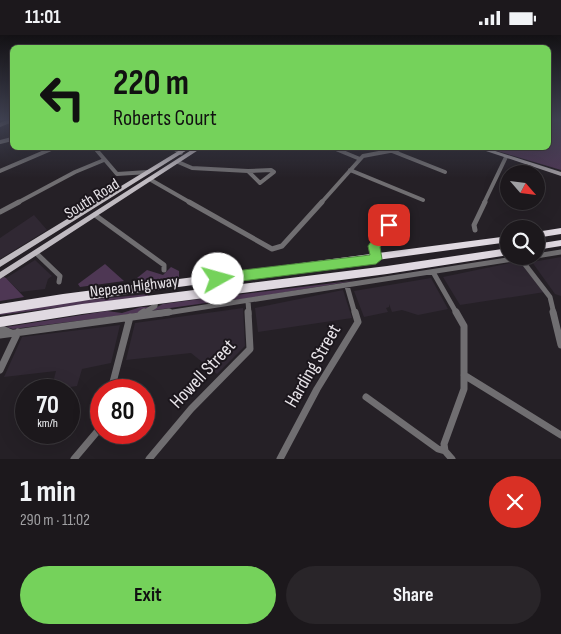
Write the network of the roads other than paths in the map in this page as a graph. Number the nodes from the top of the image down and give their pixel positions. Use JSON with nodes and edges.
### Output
{"nodes":[{"id":1,"x":49,"y":150,"type":"edge"},
{"id":2,"x":96,"y":150,"type":"edge"},
{"id":3,"x":176,"y":150,"type":"edge"},
{"id":4,"x":186,"y":150,"type":"edge"},
{"id":5,"x":196,"y":150,"type":"edge"},
{"id":6,"x":337,"y":150,"type":"edge"},
{"id":7,"x":396,"y":150,"type":"edge"},
{"id":8,"x":485,"y":150,"type":"edge"},
{"id":9,"x":392,"y":151,"type":"junction"},
{"id":10,"x":181,"y":153,"type":"junction"},
{"id":11,"x":506,"y":157,"type":"junction"},
{"id":12,"x":360,"y":159,"type":"junction"},
{"id":13,"x":104,"y":160,"type":"junction"},
{"id":14,"x":178,"y":162,"type":"junction"},
{"id":15,"x":350,"y":170,"type":"junction"},
{"id":16,"x":0,"y":171,"type":"edge"},
{"id":17,"x":248,"y":171,"type":"junction"},
{"id":18,"x":445,"y":172,"type":"dead end"},
{"id":19,"x":561,"y":174,"type":"edge"},
{"id":20,"x":150,"y":176,"type":"junction"},
{"id":21,"x":423,"y":200,"type":"dead end"},
{"id":22,"x":88,"y":210,"type":"junction"},
{"id":23,"x":0,"y":212,"type":"edge"},
{"id":24,"x":95,"y":215,"type":"junction"},
{"id":25,"x":389,"y":225,"type":"dead end"},
{"id":26,"x":475,"y":230,"type":"dead end"},
{"id":27,"x":561,"y":231,"type":"edge"},
{"id":28,"x":545,"y":234,"type":"edge"},
{"id":29,"x":500,"y":240,"type":"edge"},
{"id":30,"x":489,"y":242,"type":"junction"},
{"id":31,"x":561,"y":243,"type":"edge"},
{"id":32,"x":545,"y":246,"type":"edge"},
{"id":33,"x":545,"y":250,"type":"edge"},
{"id":34,"x":561,"y":252,"type":"edge"},
{"id":35,"x":554,"y":253,"type":"junction"},
{"id":36,"x":34,"y":254,"type":"junction"},
{"id":37,"x":545,"y":254,"type":"edge"},
{"id":38,"x":500,"y":256,"type":"edge"},
{"id":39,"x":497,"y":257,"type":"junction"},
{"id":40,"x":500,"y":257,"type":"edge"},
{"id":41,"x":376,"y":259,"type":"junction"},
{"id":42,"x":525,"y":265,"type":"edge"},
{"id":43,"x":2,"y":266,"type":"edge"},
{"id":44,"x":404,"y":267,"type":"junction"},
{"id":45,"x":164,"y":270,"type":"dead end"},
{"id":46,"x":372,"y":272,"type":"junction"},
{"id":47,"x":434,"y":272,"type":"junction"},
{"id":48,"x":422,"y":274,"type":"junction"},
{"id":49,"x":0,"y":276,"type":"edge"},
{"id":50,"x":59,"y":282,"type":"dead end"},
{"id":51,"x":356,"y":284,"type":"junction"},
{"id":52,"x":158,"y":286,"type":"junction"},
{"id":53,"x":347,"y":286,"type":"junction"},
{"id":54,"x":206,"y":293,"type":"junction"},
{"id":55,"x":156,"y":300,"type":"junction"},
{"id":56,"x":248,"y":301,"type":"junction"},
{"id":57,"x":231,"y":304,"type":"junction"},
{"id":58,"x":0,"y":309,"type":"edge"},
{"id":59,"x":139,"y":316,"type":"junction"},
{"id":60,"x":130,"y":317,"type":"junction"},
{"id":61,"x":0,"y":322,"type":"edge"},
{"id":62,"x":0,"y":327,"type":"edge"},
{"id":63,"x":15,"y":332,"type":"junction"},
{"id":64,"x":0,"y":335,"type":"edge"},
{"id":65,"x":561,"y":345,"type":"edge"},
{"id":66,"x":0,"y":370,"type":"edge"},
{"id":67,"x":464,"y":375,"type":"junction"},
{"id":68,"x":114,"y":379,"type":"edge"},
{"id":69,"x":366,"y":397,"type":"dead end"},
{"id":70,"x":561,"y":435,"type":"edge"},
{"id":71,"x":90,"y":440,"type":"edge"},
{"id":72,"x":444,"y":451,"type":"junction"},
{"id":73,"x":74,"y":459,"type":"edge"},
{"id":74,"x":149,"y":459,"type":"edge"},
{"id":75,"x":280,"y":459,"type":"edge"},
{"id":76,"x":452,"y":459,"type":"edge"}],
"edges":[{"from":1,"to":16,"type":"street"},
{"from":2,"to":13,"type":"street"},
{"from":3,"to":10,"type":"street"},
{"from":4,"to":10,"type":"main road","name":"South Road"},
{"from":5,"to":14,"type":"main road","name":"South Road"},
{"from":6,"to":12,"type":"street"},
{"from":7,"to":9,"type":"street"},
{"from":8,"to":11,"type":"main road"},
{"from":9,"to":12,"type":"street"},
{"from":9,"to":18,"type":"street"},
{"from":10,"to":20,"type":"main road","name":"South Road"},
{"from":11,"to":19,"type":"main road"},
{"from":11,"to":26,"type":"street"},
{"from":12,"to":15,"type":"street"},
{"from":13,"to":20,"type":"street"},
{"from":13,"to":23,"type":"street"},
{"from":14,"to":17,"type":"street"},
{"from":14,"to":20,"type":"main road","name":"South Road"},
{"from":15,"to":20,"type":"street"},
{"from":15,"to":21,"type":"street"},
{"from":17,"to":17,"type":"street"},
{"from":20,"to":22,"type":"main road","name":"South Road"},
{"from":20,"to":24,"type":"main road","name":"South Road"},
{"from":22,"to":24,"type":"main road"},
{"from":22,"to":43,"type":"main road","name":"South Road"},
{"from":24,"to":36,"type":"main road","name":"South Road"},
{"from":24,"to":45,"type":"street"},
{"from":25,"to":41,"type":"street"},
{"from":27,"to":28,"type":"highway"},
{"from":29,"to":30,"type":"highway","name":"Nepean Highway"},
{"from":30,"to":39,"type":"highway"},
{"from":30,"to":41,"type":"highway","name":"Nepean Highway"},
{"from":31,"to":32,"type":"highway"},
{"from":33,"to":35,"type":"street"},
{"from":34,"to":35,"type":"street"},
{"from":35,"to":37,"type":"street"},
{"from":36,"to":43,"type":"main road"},
{"from":36,"to":49,"type":"main road","name":"South Road"},
{"from":36,"to":50,"type":"street"},
{"from":38,"to":39,"type":"highway","name":"Nepean Highway"},
{"from":39,"to":40,"type":"street"},
{"from":39,"to":44,"type":"highway","name":"Nepean Highway"},
{"from":39,"to":47,"type":"street"},
{"from":41,"to":52,"type":"highway","name":"Nepean Highway"},
{"from":42,"to":65,"type":"street"},
{"from":44,"to":46,"type":"highway","name":"Nepean Highway"},
{"from":44,"to":48,"type":"street"},
{"from":46,"to":51,"type":"street"},
{"from":46,"to":54,"type":"highway","name":"Nepean Highway"},
{"from":47,"to":48,"type":"street"},
{"from":47,"to":67,"type":"street"},
{"from":48,"to":51,"type":"street"},
{"from":51,"to":53,"type":"street"},
{"from":52,"to":55,"type":"highway"},
{"from":52,"to":58,"type":"highway","name":"Nepean Highway"},
{"from":53,"to":56,"type":"street"},
{"from":53,"to":75,"type":"street","name":"Harding Street"},
{"from":54,"to":55,"type":"highway","name":"Nepean Highway"},
{"from":54,"to":57,"type":"street"},
{"from":55,"to":59,"type":"street"},
{"from":55,"to":61,"type":"highway","name":"Nepean Highway"},
{"from":56,"to":57,"type":"street"},
{"from":56,"to":74,"type":"street","name":"Howell Street"},
{"from":57,"to":59,"type":"street"},
{"from":59,"to":60,"type":"street"},
{"from":60,"to":63,"type":"street"},
{"from":60,"to":68,"type":"street"},
{"from":62,"to":63,"type":"street"},
{"from":63,"to":64,"type":"street"},
{"from":63,"to":66,"type":"street"},
{"from":67,"to":70,"type":"street"},
{"from":67,"to":72,"type":"street"},
{"from":69,"to":72,"type":"street"},
{"from":71,"to":73,"type":"street"},
{"from":72,"to":76,"type":"street"}]}
